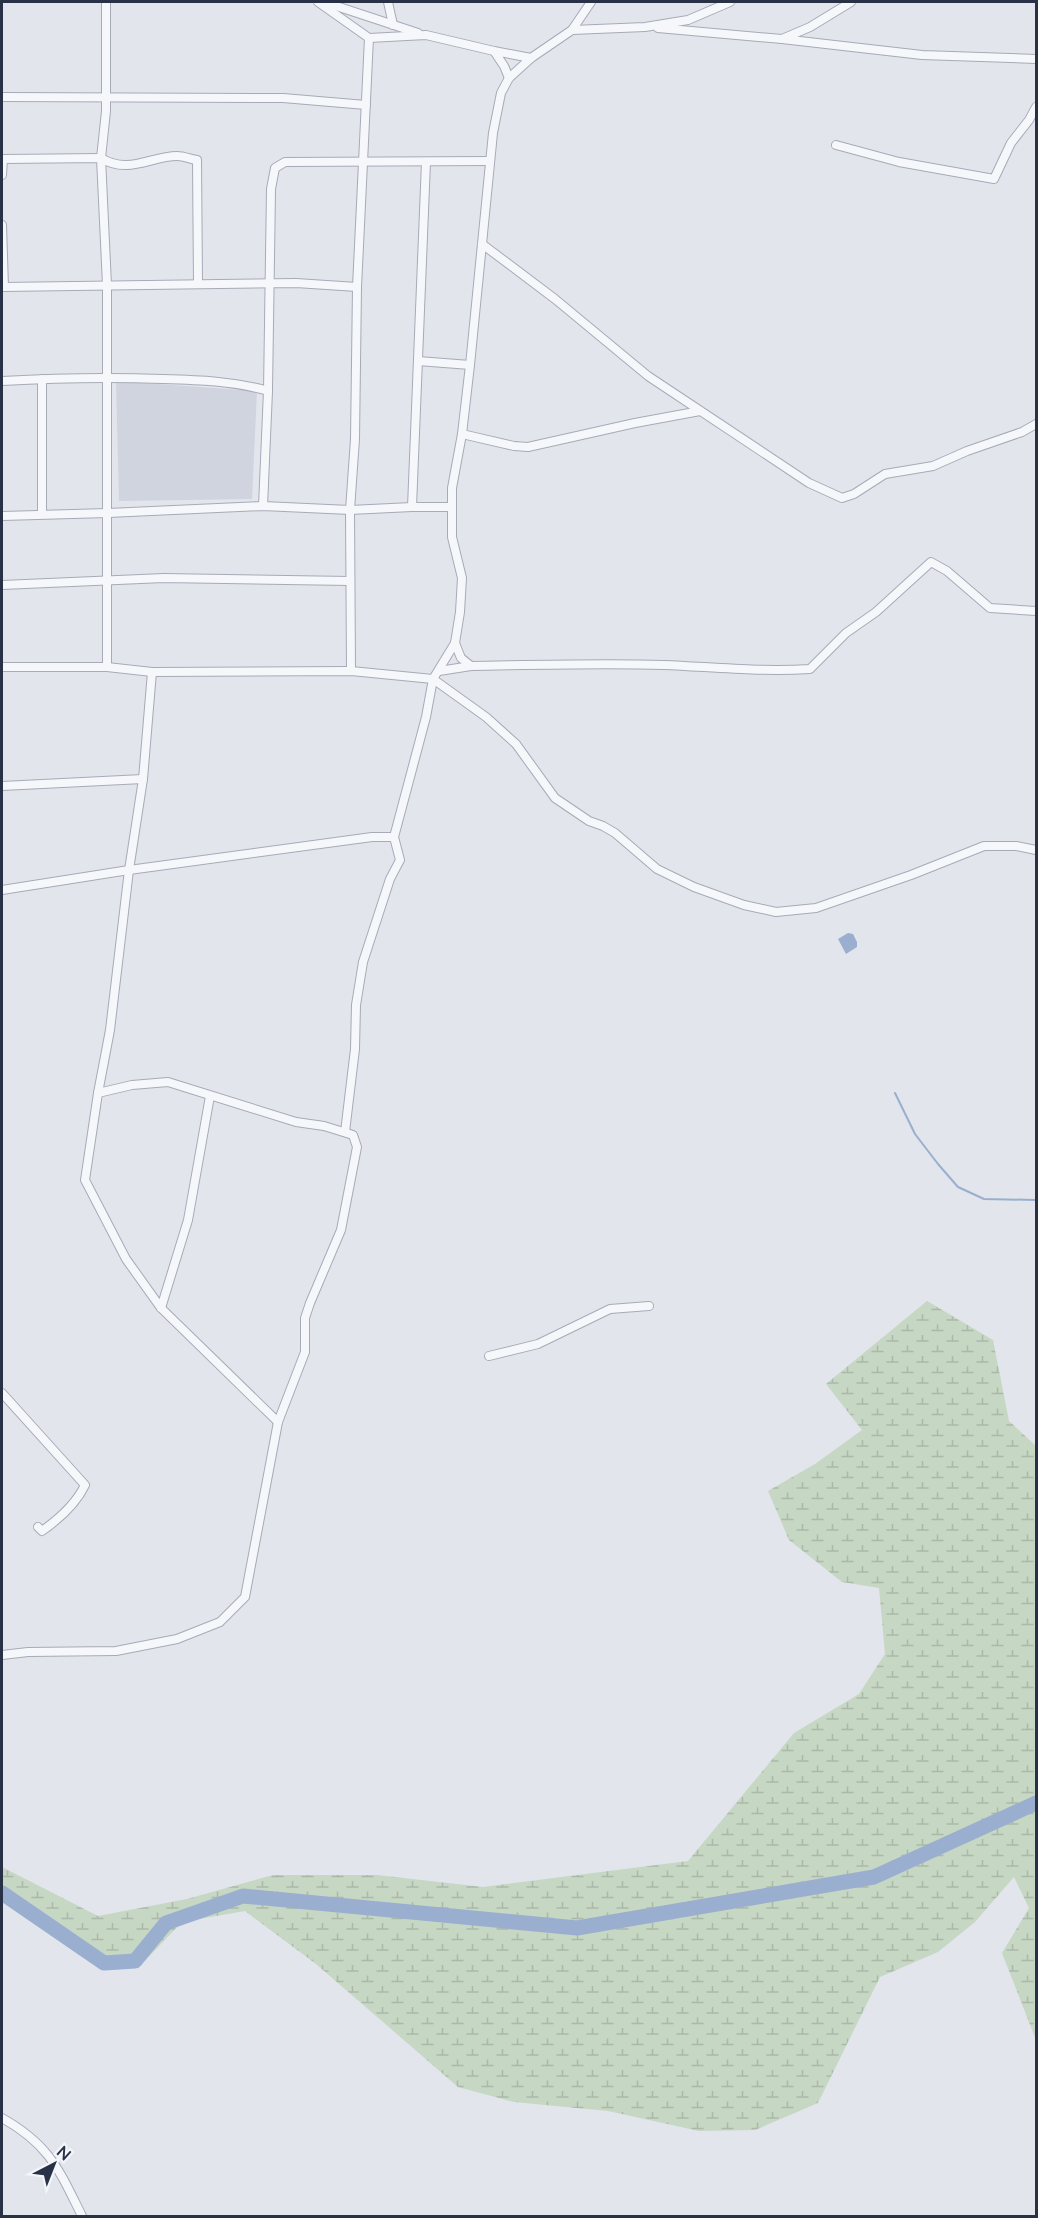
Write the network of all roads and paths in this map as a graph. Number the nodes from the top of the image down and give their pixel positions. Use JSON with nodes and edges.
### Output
{"nodes":[{"id":1,"x":106,"y":2,"type":"edge"},
{"id":2,"x":318,"y":2,"type":"edge"},
{"id":3,"x":324,"y":2,"type":"edge"},
{"id":4,"x":388,"y":2,"type":"edge"},
{"id":5,"x":591,"y":2,"type":"edge"},
{"id":6,"x":730,"y":2,"type":"edge"},
{"id":7,"x":851,"y":2,"type":"edge"},
{"id":8,"x":393,"y":25,"type":"junction"},
{"id":9,"x":645,"y":27,"type":"junction"},
{"id":10,"x":572,"y":30,"type":"junction"},
{"id":11,"x":426,"y":35,"type":"junction"},
{"id":12,"x":369,"y":38,"type":"junction"},
{"id":13,"x":782,"y":39,"type":"junction"},
{"id":14,"x":494,"y":51,"type":"junction"},
{"id":15,"x":531,"y":58,"type":"junction"},
{"id":16,"x":1036,"y":59,"type":"edge"},
{"id":17,"x":509,"y":78,"type":"junction"},
{"id":18,"x":2,"y":97,"type":"edge"},
{"id":19,"x":105,"y":98,"type":"junction"},
{"id":20,"x":366,"y":105,"type":"junction"},
{"id":21,"x":1036,"y":107,"type":"edge"},
{"id":22,"x":836,"y":145,"type":"dead end"},
{"id":23,"x":101,"y":158,"type":"junction"},
{"id":24,"x":490,"y":161,"type":"junction"},
{"id":25,"x":426,"y":162,"type":"junction"},
{"id":26,"x":362,"y":163,"type":"junction"},
{"id":27,"x":2,"y":175,"type":"edge"},
{"id":28,"x":2,"y":225,"type":"edge"},
{"id":29,"x":482,"y":244,"type":"junction"},
{"id":30,"x":198,"y":284,"type":"junction"},
{"id":31,"x":269,"y":284,"type":"junction"},
{"id":32,"x":107,"y":285,"type":"junction"},
{"id":33,"x":3,"y":287,"type":"edge"},
{"id":34,"x":357,"y":287,"type":"junction"},
{"id":35,"x":418,"y":361,"type":"junction"},
{"id":36,"x":470,"y":365,"type":"junction"},
{"id":37,"x":106,"y":377,"type":"junction"},
{"id":38,"x":42,"y":379,"type":"junction"},
{"id":39,"x":2,"y":381,"type":"edge"},
{"id":40,"x":268,"y":391,"type":"junction"},
{"id":41,"x":700,"y":411,"type":"junction"},
{"id":42,"x":1036,"y":424,"type":"edge"},
{"id":43,"x":462,"y":434,"type":"junction"},
{"id":44,"x":263,"y":506,"type":"junction"},
{"id":45,"x":412,"y":507,"type":"junction"},
{"id":46,"x":451,"y":507,"type":"junction"},
{"id":47,"x":350,"y":510,"type":"junction"},
{"id":48,"x":108,"y":513,"type":"junction"},
{"id":49,"x":42,"y":514,"type":"junction"},
{"id":50,"x":2,"y":516,"type":"edge"},
{"id":51,"x":107,"y":580,"type":"junction"},
{"id":52,"x":350,"y":581,"type":"junction"},
{"id":53,"x":2,"y":585,"type":"edge"},
{"id":54,"x":1036,"y":611,"type":"edge"},
{"id":55,"x":455,"y":643,"type":"junction"},
{"id":56,"x":471,"y":666,"type":"junction"},
{"id":57,"x":2,"y":667,"type":"edge"},
{"id":58,"x":107,"y":667,"type":"junction"},
{"id":59,"x":351,"y":671,"type":"junction"},
{"id":60,"x":439,"y":671,"type":"junction"},
{"id":61,"x":152,"y":672,"type":"junction"},
{"id":62,"x":433,"y":679,"type":"junction"},
{"id":63,"x":143,"y":779,"type":"junction"},
{"id":64,"x":2,"y":786,"type":"edge"},
{"id":65,"x":394,"y":837,"type":"junction"},
{"id":66,"x":1036,"y":850,"type":"edge"},
{"id":67,"x":129,"y":870,"type":"junction"},
{"id":68,"x":2,"y":890,"type":"edge"},
{"id":69,"x":98,"y":1093,"type":"junction"},
{"id":70,"x":210,"y":1096,"type":"junction"},
{"id":71,"x":345,"y":1132,"type":"junction"},
{"id":72,"x":649,"y":1306,"type":"dead end"},
{"id":73,"x":161,"y":1308,"type":"junction"},
{"id":74,"x":489,"y":1356,"type":"dead end"},
{"id":75,"x":2,"y":1393,"type":"edge"},
{"id":76,"x":278,"y":1422,"type":"junction"},
{"id":77,"x":38,"y":1527,"type":"dead end"},
{"id":78,"x":2,"y":1655,"type":"edge"},
{"id":79,"x":2,"y":2118,"type":"edge"},
{"id":80,"x":82,"y":2217,"type":"edge"}],
"edges":[{"from":1,"to":19,"type":"street"},
{"from":2,"to":12,"type":"street"},
{"from":3,"to":8,"type":"street"},
{"from":4,"to":8,"type":"street"},
{"from":5,"to":10,"type":"street"},
{"from":6,"to":9,"type":"street"},
{"from":7,"to":13,"type":"street"},
{"from":8,"to":11,"type":"street"},
{"from":9,"to":10,"type":"street"},
{"from":9,"to":13,"type":"street"},
{"from":10,"to":15,"type":"street"},
{"from":11,"to":12,"type":"street"},
{"from":11,"to":14,"type":"street"},
{"from":12,"to":20,"type":"street"},
{"from":13,"to":16,"type":"street"},
{"from":14,"to":15,"type":"street"},
{"from":14,"to":17,"type":"street"},
{"from":15,"to":17,"type":"street"},
{"from":17,"to":24,"type":"street"},
{"from":18,"to":19,"type":"street"},
{"from":19,"to":20,"type":"street"},
{"from":19,"to":23,"type":"street"},
{"from":20,"to":26,"type":"street"},
{"from":21,"to":22,"type":"street"},
{"from":23,"to":27,"type":"street"},
{"from":23,"to":30,"type":"street"},
{"from":23,"to":32,"type":"street"},
{"from":24,"to":25,"type":"street"},
{"from":24,"to":29,"type":"street"},
{"from":25,"to":26,"type":"street"},
{"from":25,"to":35,"type":"street"},
{"from":26,"to":31,"type":"street"},
{"from":26,"to":34,"type":"street"},
{"from":28,"to":33,"type":"street"},
{"from":29,"to":36,"type":"street"},
{"from":29,"to":41,"type":"street"},
{"from":30,"to":31,"type":"street"},
{"from":30,"to":32,"type":"street"},
{"from":31,"to":34,"type":"street"},
{"from":31,"to":40,"type":"street"},
{"from":32,"to":33,"type":"street"},
{"from":32,"to":37,"type":"street"},
{"from":34,"to":47,"type":"street"},
{"from":35,"to":36,"type":"street"},
{"from":35,"to":45,"type":"street"},
{"from":36,"to":43,"type":"street"},
{"from":37,"to":38,"type":"street"},
{"from":37,"to":40,"type":"street"},
{"from":37,"to":48,"type":"street"},
{"from":38,"to":39,"type":"street"},
{"from":38,"to":49,"type":"street"},
{"from":40,"to":44,"type":"street"},
{"from":41,"to":42,"type":"street"},
{"from":41,"to":43,"type":"street"},
{"from":43,"to":46,"type":"street"},
{"from":44,"to":47,"type":"street"},
{"from":44,"to":48,"type":"street"},
{"from":45,"to":46,"type":"street"},
{"from":45,"to":47,"type":"street"},
{"from":46,"to":55,"type":"street"},
{"from":47,"to":52,"type":"street"},
{"from":48,"to":49,"type":"street"},
{"from":48,"to":51,"type":"street"},
{"from":49,"to":50,"type":"street"},
{"from":51,"to":52,"type":"street"},
{"from":51,"to":53,"type":"street"},
{"from":51,"to":58,"type":"street"},
{"from":52,"to":59,"type":"street"},
{"from":54,"to":56,"type":"street"},
{"from":55,"to":56,"type":"street"},
{"from":55,"to":60,"type":"street"},
{"from":56,"to":60,"type":"street"},
{"from":57,"to":58,"type":"street"},
{"from":58,"to":61,"type":"street"},
{"from":59,"to":61,"type":"street"},
{"from":59,"to":62,"type":"street"},
{"from":60,"to":62,"type":"street"},
{"from":61,"to":63,"type":"street"},
{"from":62,"to":65,"type":"street"},
{"from":62,"to":66,"type":"street"},
{"from":63,"to":64,"type":"street"},
{"from":63,"to":67,"type":"street"},
{"from":65,"to":67,"type":"street"},
{"from":65,"to":71,"type":"street"},
{"from":67,"to":68,"type":"street"},
{"from":67,"to":69,"type":"street"},
{"from":69,"to":70,"type":"street"},
{"from":69,"to":73,"type":"street"},
{"from":70,"to":71,"type":"street"},
{"from":70,"to":73,"type":"street"},
{"from":71,"to":76,"type":"street"},
{"from":72,"to":74,"type":"street"},
{"from":73,"to":76,"type":"street"},
{"from":75,"to":77,"type":"street"},
{"from":76,"to":78,"type":"street"},
{"from":79,"to":80,"type":"street"}]}
